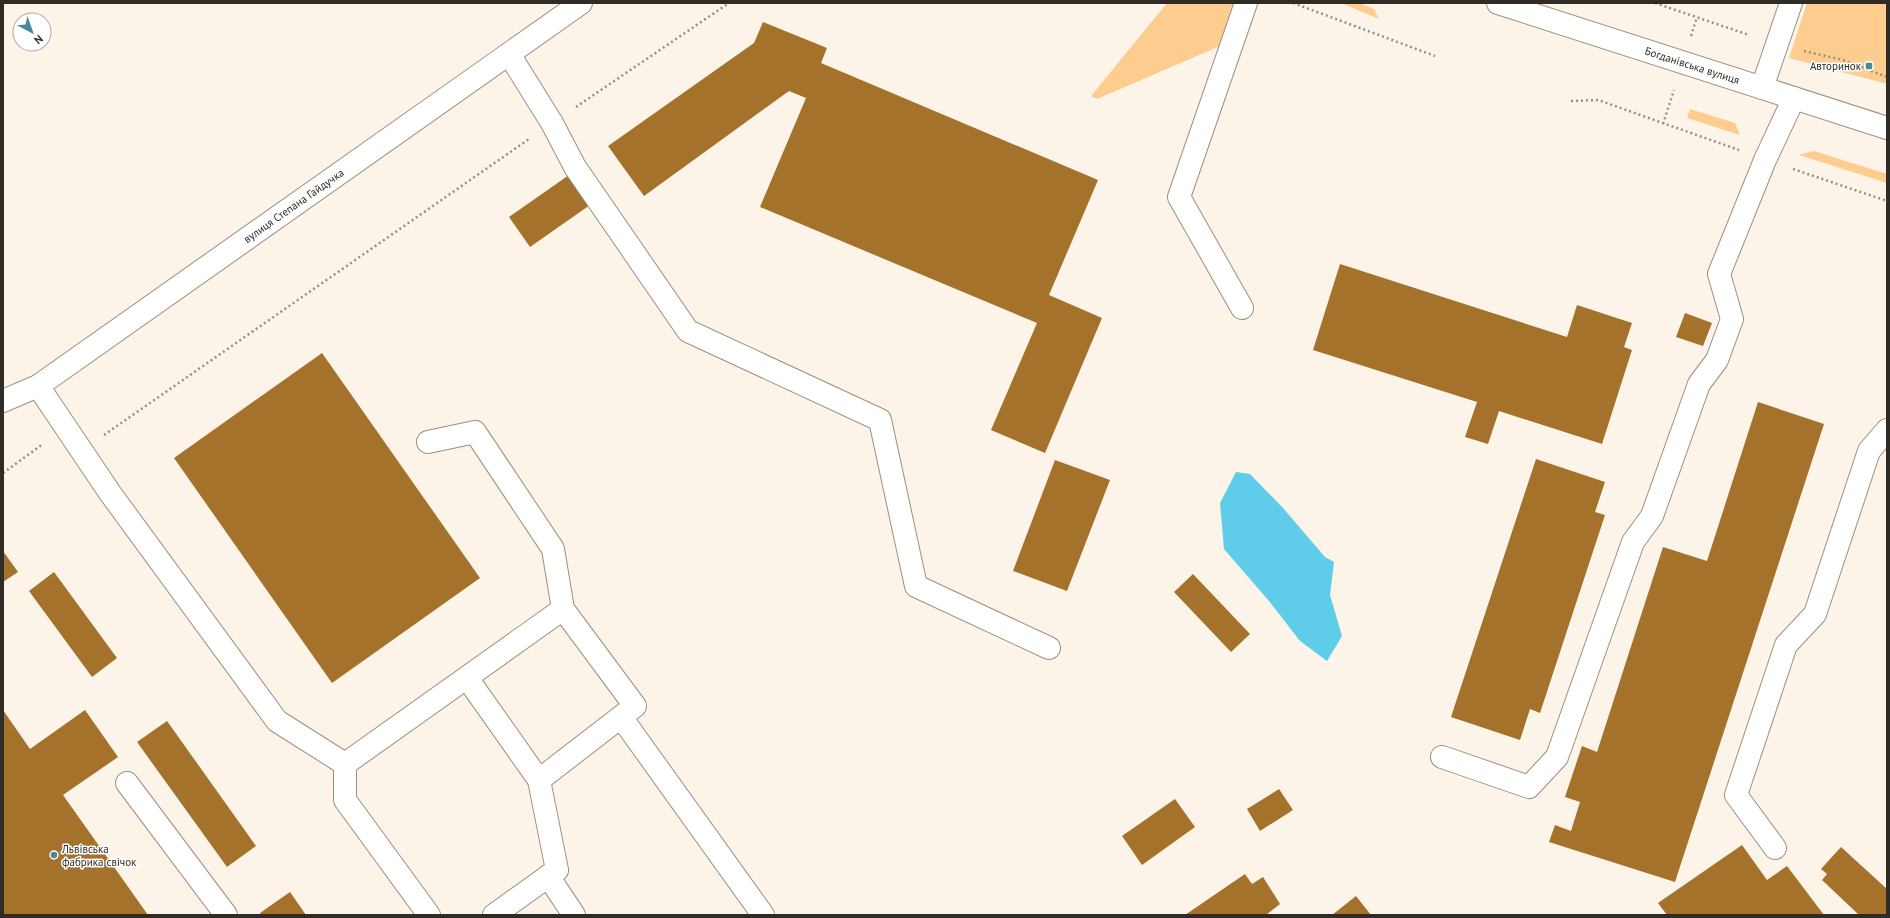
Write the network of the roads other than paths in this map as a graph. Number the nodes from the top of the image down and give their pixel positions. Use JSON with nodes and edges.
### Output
{"nodes":[{"id":1,"x":581,"y":3,"type":"edge"},
{"id":2,"x":1246,"y":3,"type":"edge"},
{"id":3,"x":1498,"y":3,"type":"edge"},
{"id":4,"x":1791,"y":3,"type":"edge"},
{"id":5,"x":509,"y":54,"type":"junction"},
{"id":6,"x":1762,"y":88,"type":"junction"},
{"id":7,"x":1794,"y":98,"type":"junction"},
{"id":8,"x":1887,"y":128,"type":"edge"},
{"id":9,"x":1242,"y":308,"type":"dead end"},
{"id":10,"x":38,"y":386,"type":"junction"},
{"id":11,"x":3,"y":401,"type":"edge"},
{"id":12,"x":1887,"y":430,"type":"edge"},
{"id":13,"x":428,"y":442,"type":"dead end"},
{"id":14,"x":563,"y":609,"type":"junction"},
{"id":15,"x":1049,"y":648,"type":"dead end"},
{"id":16,"x":467,"y":678,"type":"junction"},
{"id":17,"x":621,"y":717,"type":"junction"},
{"id":18,"x":1442,"y":757,"type":"dead end"},
{"id":19,"x":345,"y":764,"type":"junction"},
{"id":20,"x":539,"y":780,"type":"junction"},
{"id":21,"x":127,"y":782,"type":"dead end"},
{"id":22,"x":1775,"y":848,"type":"dead end"},
{"id":23,"x":548,"y":876,"type":"junction"},
{"id":24,"x":226,"y":915,"type":"edge"},
{"id":25,"x":429,"y":915,"type":"edge"},
{"id":26,"x":494,"y":915,"type":"edge"},
{"id":27,"x":574,"y":915,"type":"edge"},
{"id":28,"x":763,"y":915,"type":"edge"}],
"edges":[{"from":1,"to":5,"type":"street","name":"вулиця Степана Гайдучка"},
{"from":2,"to":9,"type":"street"},
{"from":3,"to":6,"type":"street","name":"Богданівська вулиця"},
{"from":4,"to":6,"type":"street"},
{"from":5,"to":10,"type":"street","name":"вулиця Степана Гайдучка"},
{"from":5,"to":15,"type":"street"},
{"from":6,"to":7,"type":"street","name":"Богданівська вулиця"},
{"from":7,"to":8,"type":"street","name":"Богданівська вулиця"},
{"from":7,"to":18,"type":"street"},
{"from":10,"to":11,"type":"street","name":"вулиця Степана Гайдучка"},
{"from":10,"to":19,"type":"street"},
{"from":12,"to":22,"type":"street"},
{"from":13,"to":14,"type":"street"},
{"from":14,"to":16,"type":"street"},
{"from":14,"to":17,"type":"street"},
{"from":16,"to":19,"type":"street"},
{"from":16,"to":20,"type":"street"},
{"from":17,"to":20,"type":"street"},
{"from":17,"to":28,"type":"street"},
{"from":19,"to":25,"type":"street"},
{"from":20,"to":23,"type":"street"},
{"from":21,"to":24,"type":"street"},
{"from":23,"to":26,"type":"street"},
{"from":23,"to":27,"type":"street"}]}
